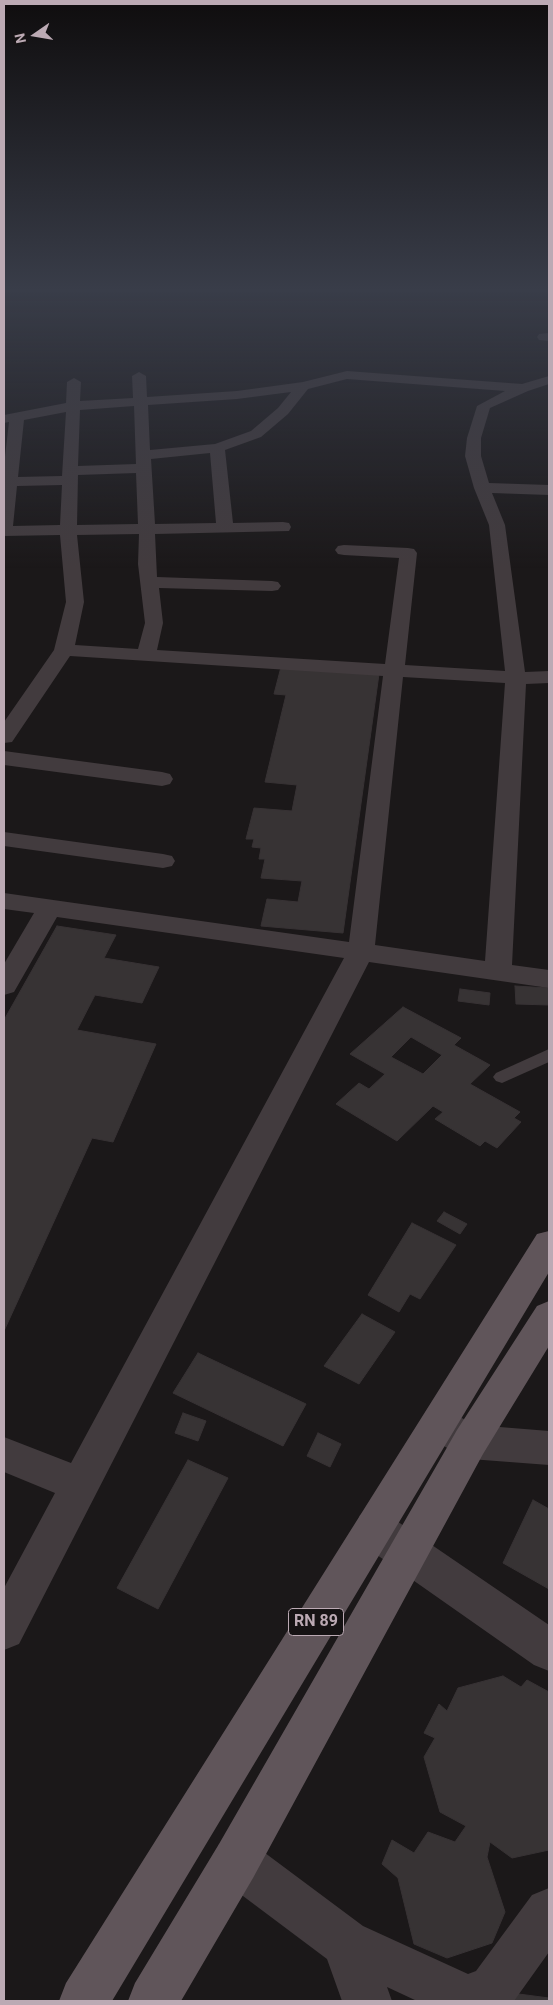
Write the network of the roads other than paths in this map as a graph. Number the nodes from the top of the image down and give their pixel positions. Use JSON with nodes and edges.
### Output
{"nodes":[{"id":1,"x":74,"y":382,"type":"dead end"},
{"id":2,"x":138,"y":383,"type":"edge"},
{"id":3,"x":317,"y":383,"type":"edge"},
{"id":4,"x":449,"y":383,"type":"edge"},
{"id":5,"x":541,"y":383,"type":"edge"},
{"id":6,"x":303,"y":386,"type":"junction"},
{"id":7,"x":523,"y":388,"type":"junction"},
{"id":8,"x":549,"y":393,"type":"edge"},
{"id":9,"x":139,"y":403,"type":"junction"},
{"id":10,"x":73,"y":406,"type":"junction"},
{"id":11,"x":10,"y":418,"type":"edge"},
{"id":12,"x":217,"y":448,"type":"junction"},
{"id":13,"x":144,"y":462,"type":"junction"},
{"id":14,"x":70,"y":475,"type":"junction"},
{"id":15,"x":7,"y":487,"type":"edge"},
{"id":16,"x":482,"y":488,"type":"junction"},
{"id":17,"x":549,"y":490,"type":"edge"},
{"id":18,"x":225,"y":527,"type":"junction"},
{"id":19,"x":283,"y":527,"type":"dead end"},
{"id":20,"x":147,"y":528,"type":"junction"},
{"id":21,"x":68,"y":529,"type":"junction"},
{"id":22,"x":344,"y":550,"type":"dead end"},
{"id":23,"x":150,"y":582,"type":"junction"},
{"id":24,"x":272,"y":586,"type":"dead end"},
{"id":25,"x":64,"y":650,"type":"junction"},
{"id":26,"x":146,"y":655,"type":"junction"},
{"id":27,"x":396,"y":670,"type":"junction"},
{"id":28,"x":549,"y":677,"type":"edge"},
{"id":29,"x":516,"y":678,"type":"junction"},
{"id":30,"x":4,"y":737,"type":"edge"},
{"id":31,"x":4,"y":758,"type":"edge"},
{"id":32,"x":162,"y":779,"type":"dead end"},
{"id":33,"x":4,"y":839,"type":"edge"},
{"id":34,"x":163,"y":861,"type":"dead end"},
{"id":35,"x":4,"y":901,"type":"edge"},
{"id":36,"x":50,"y":907,"type":"junction"},
{"id":37,"x":361,"y":952,"type":"junction"},
{"id":38,"x":498,"y":972,"type":"junction"},
{"id":39,"x":549,"y":979,"type":"edge"},
{"id":40,"x":4,"y":986,"type":"edge"},
{"id":41,"x":549,"y":1055,"type":"edge"},
{"id":42,"x":502,"y":1077,"type":"dead end"},
{"id":43,"x":549,"y":1244,"type":"edge"},
{"id":44,"x":549,"y":1316,"type":"edge"},
{"id":45,"x":454,"y":1433,"type":"junction"},
{"id":46,"x":549,"y":1448,"type":"edge"},
{"id":47,"x":4,"y":1454,"type":"edge"},
{"id":48,"x":80,"y":1485,"type":"junction"},
{"id":49,"x":374,"y":1529,"type":"junction"},
{"id":50,"x":407,"y":1554,"type":"junction"},
{"id":51,"x":4,"y":1629,"type":"edge"},
{"id":52,"x":549,"y":1650,"type":"edge"},
{"id":53,"x":236,"y":1861,"type":"junction"},
{"id":54,"x":549,"y":1912,"type":"edge"},
{"id":55,"x":346,"y":1943,"type":"junction"},
{"id":56,"x":84,"y":2001,"type":"edge"},
{"id":57,"x":154,"y":2001,"type":"edge"},
{"id":58,"x":367,"y":2001,"type":"edge"},
{"id":59,"x":465,"y":2001,"type":"edge"}],
"edges":[{"from":1,"to":10,"type":"street"},
{"from":2,"to":9,"type":"street"},
{"from":3,"to":6,"type":"street"},
{"from":4,"to":7,"type":"street"},
{"from":5,"to":7,"type":"street"},
{"from":6,"to":9,"type":"street"},
{"from":6,"to":12,"type":"street"},
{"from":7,"to":8,"type":"street"},
{"from":7,"to":16,"type":"street"},
{"from":9,"to":10,"type":"street"},
{"from":9,"to":13,"type":"street"},
{"from":10,"to":11,"type":"street"},
{"from":10,"to":14,"type":"street"},
{"from":11,"to":15,"type":"street"},
{"from":12,"to":13,"type":"street"},
{"from":12,"to":18,"type":"street"},
{"from":13,"to":14,"type":"street"},
{"from":13,"to":20,"type":"street"},
{"from":14,"to":15,"type":"street"},
{"from":14,"to":21,"type":"street"},
{"from":15,"to":21,"type":"street"},
{"from":16,"to":17,"type":"street"},
{"from":16,"to":29,"type":"street"},
{"from":18,"to":19,"type":"street"},
{"from":18,"to":20,"type":"street"},
{"from":20,"to":21,"type":"street"},
{"from":20,"to":23,"type":"street"},
{"from":21,"to":25,"type":"street"},
{"from":22,"to":27,"type":"street"},
{"from":23,"to":24,"type":"street"},
{"from":23,"to":26,"type":"street"},
{"from":25,"to":26,"type":"street"},
{"from":25,"to":30,"type":"street"},
{"from":26,"to":27,"type":"street"},
{"from":27,"to":29,"type":"street"},
{"from":27,"to":37,"type":"street"},
{"from":28,"to":29,"type":"street"},
{"from":29,"to":38,"type":"street"},
{"from":31,"to":32,"type":"street"},
{"from":33,"to":34,"type":"street"},
{"from":35,"to":36,"type":"street"},
{"from":36,"to":37,"type":"street"},
{"from":36,"to":40,"type":"street"},
{"from":37,"to":38,"type":"street"},
{"from":37,"to":48,"type":"street"},
{"from":38,"to":39,"type":"street"},
{"from":41,"to":42,"type":"lane"},
{"from":43,"to":45,"type":"main road","number":"RN 89"},
{"from":44,"to":45,"type":"main road","number":"RN 89"},
{"from":45,"to":46,"type":"street"},
{"from":45,"to":49,"type":"main road","number":"RN 89"},
{"from":45,"to":50,"type":"main road","number":"RN 89"},
{"from":47,"to":48,"type":"street"},
{"from":48,"to":51,"type":"street"},
{"from":49,"to":50,"type":"street"},
{"from":49,"to":56,"type":"main road","number":"RN 89"},
{"from":50,"to":52,"type":"street"},
{"from":50,"to":53,"type":"main road","number":"RN 89"},
{"from":53,"to":55,"type":"street"},
{"from":53,"to":57,"type":"main road","number":"RN 89"},
{"from":54,"to":59,"type":"street"},
{"from":55,"to":58,"type":"street"},
{"from":55,"to":59,"type":"street"}]}
